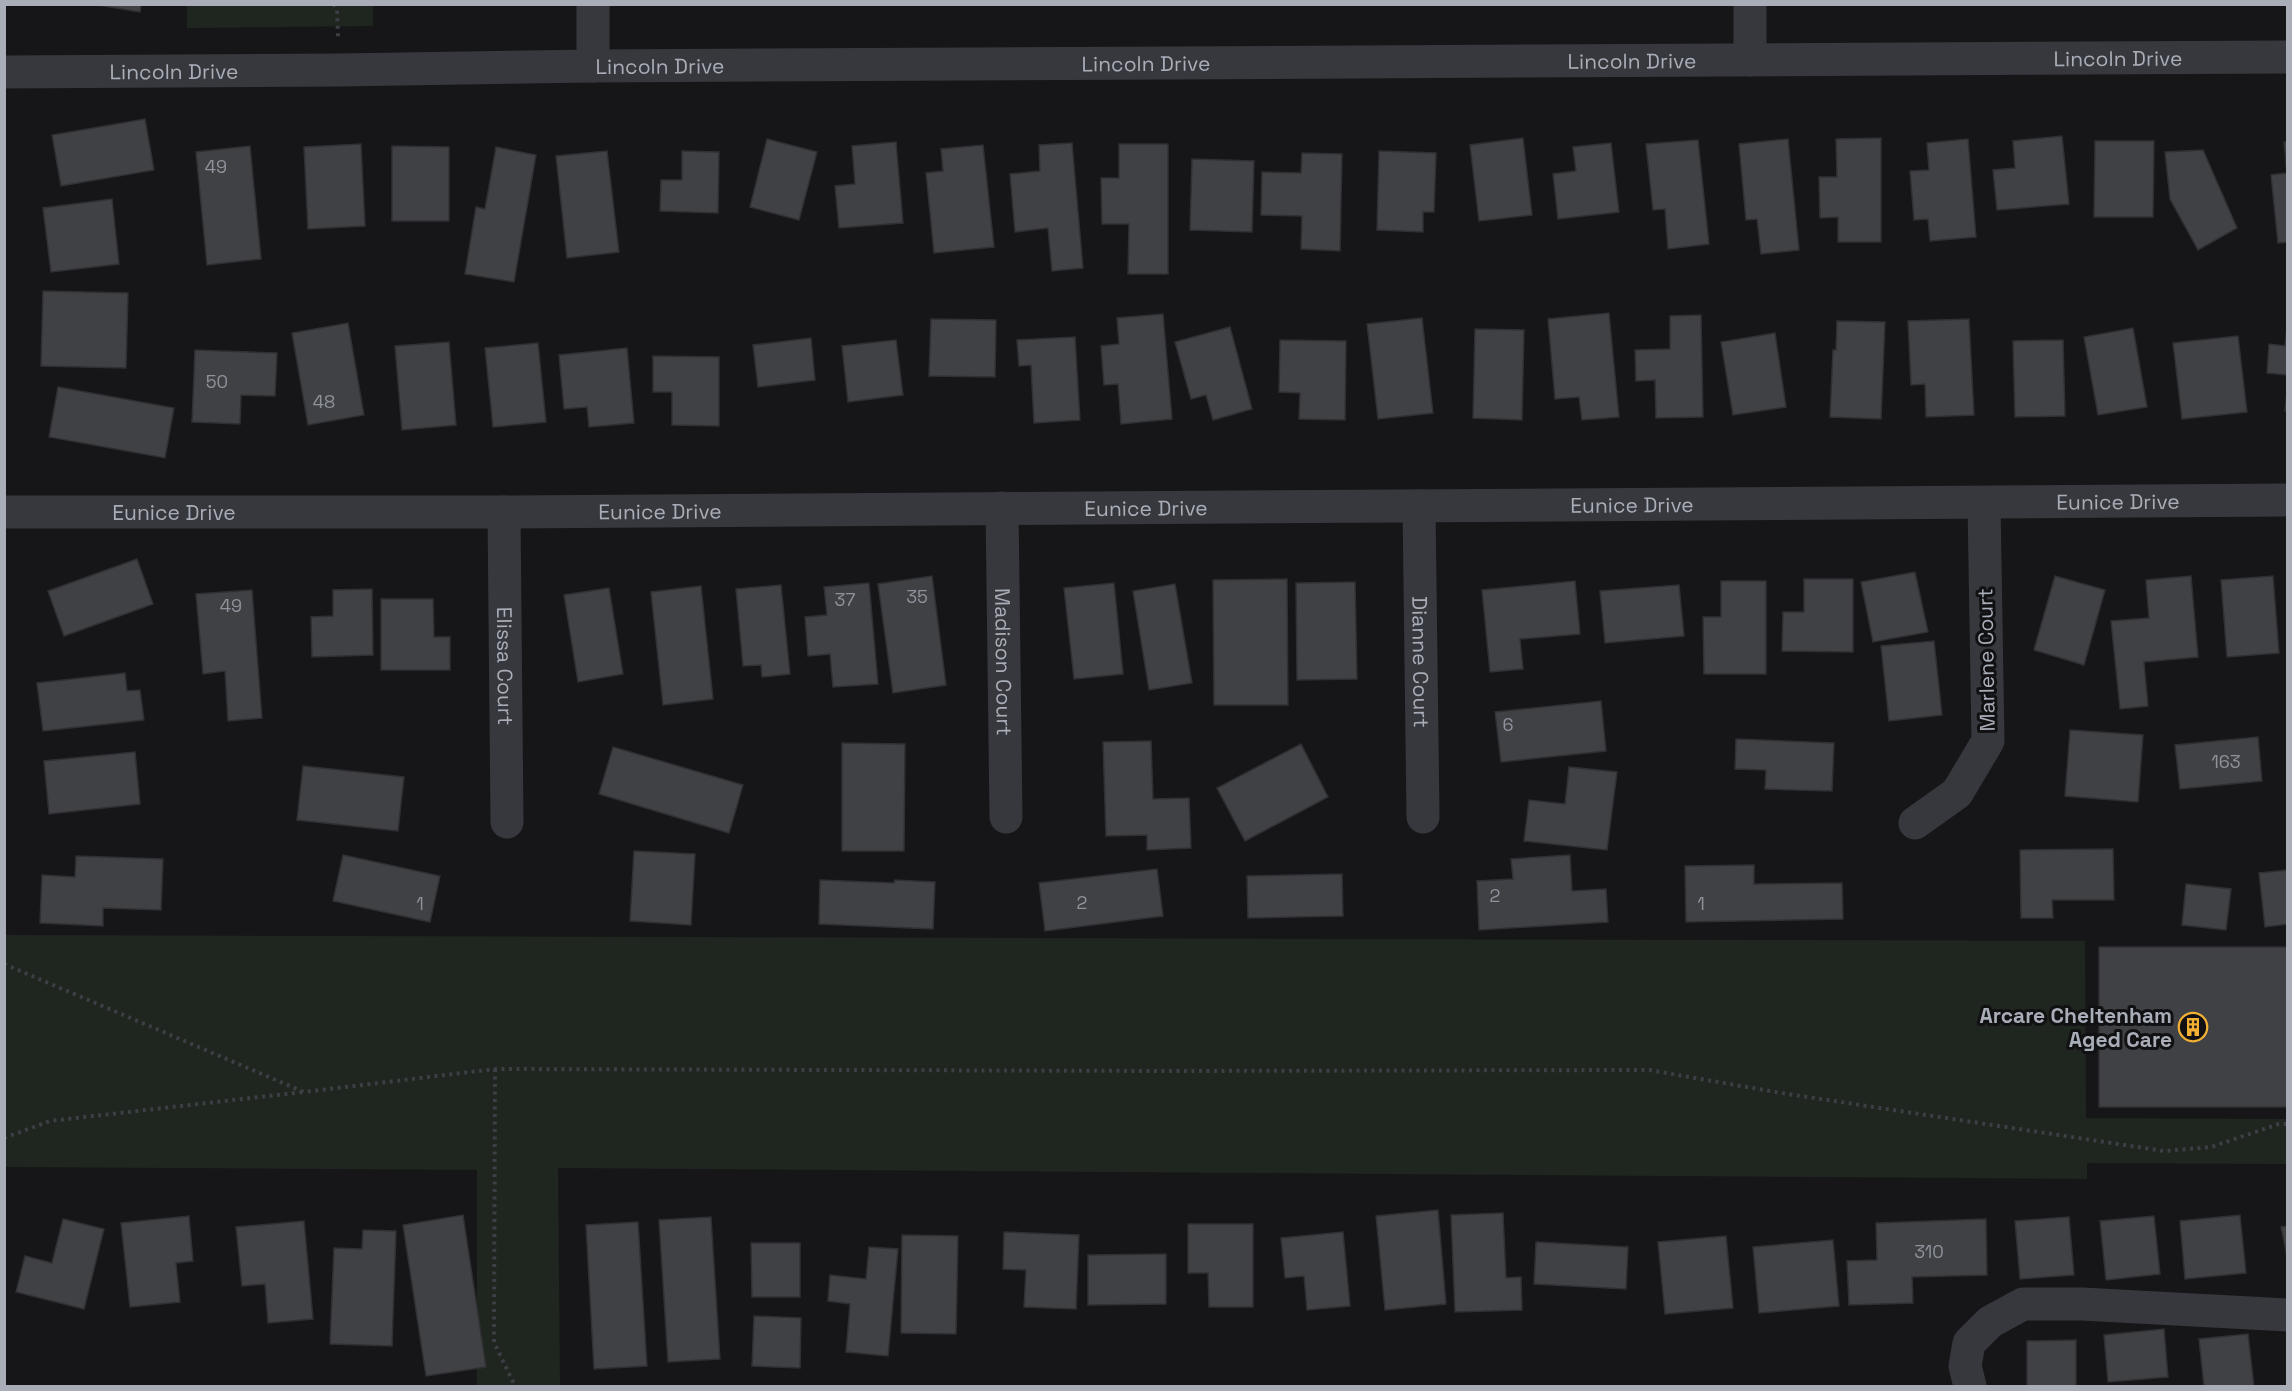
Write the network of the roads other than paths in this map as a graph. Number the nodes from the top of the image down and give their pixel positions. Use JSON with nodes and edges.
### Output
{"nodes":[{"id":1,"x":593,"y":4,"type":"edge"},
{"id":2,"x":1750,"y":4,"type":"edge"},
{"id":3,"x":2288,"y":57,"type":"edge"},
{"id":4,"x":1750,"y":60,"type":"junction"},
{"id":5,"x":593,"y":66,"type":"junction"},
{"id":6,"x":4,"y":72,"type":"edge"},
{"id":7,"x":2288,"y":500,"type":"edge"},
{"id":8,"x":1984,"y":503,"type":"junction"},
{"id":9,"x":1419,"y":507,"type":"junction"},
{"id":10,"x":1002,"y":508,"type":"junction"},
{"id":11,"x":4,"y":512,"type":"edge"},
{"id":12,"x":504,"y":512,"type":"junction"},
{"id":13,"x":1006,"y":817,"type":"dead end"},
{"id":14,"x":1423,"y":817,"type":"dead end"},
{"id":15,"x":507,"y":822,"type":"dead end"},
{"id":16,"x":1915,"y":823,"type":"dead end"},
{"id":17,"x":2288,"y":1315,"type":"edge"},
{"id":18,"x":1970,"y":1386,"type":"edge"}],
"edges":[{"from":1,"to":5,"type":"street"},
{"from":2,"to":4,"type":"street"},
{"from":3,"to":4,"type":"street","name":"Lincoln Drive"},
{"from":4,"to":5,"type":"street","name":"Lincoln Drive"},
{"from":5,"to":6,"type":"street","name":"Lincoln Drive"},
{"from":7,"to":8,"type":"street","name":"Eunice Drive"},
{"from":8,"to":9,"type":"street","name":"Eunice Drive"},
{"from":8,"to":16,"type":"street","name":"Marlene Court"},
{"from":9,"to":10,"type":"street","name":"Eunice Drive"},
{"from":9,"to":14,"type":"street","name":"Dianne Court"},
{"from":10,"to":12,"type":"street","name":"Eunice Drive"},
{"from":10,"to":13,"type":"street","name":"Madison Court"},
{"from":11,"to":12,"type":"street","name":"Eunice Drive"},
{"from":12,"to":15,"type":"street","name":"Elissa Court"},
{"from":17,"to":18,"type":"street"}]}
